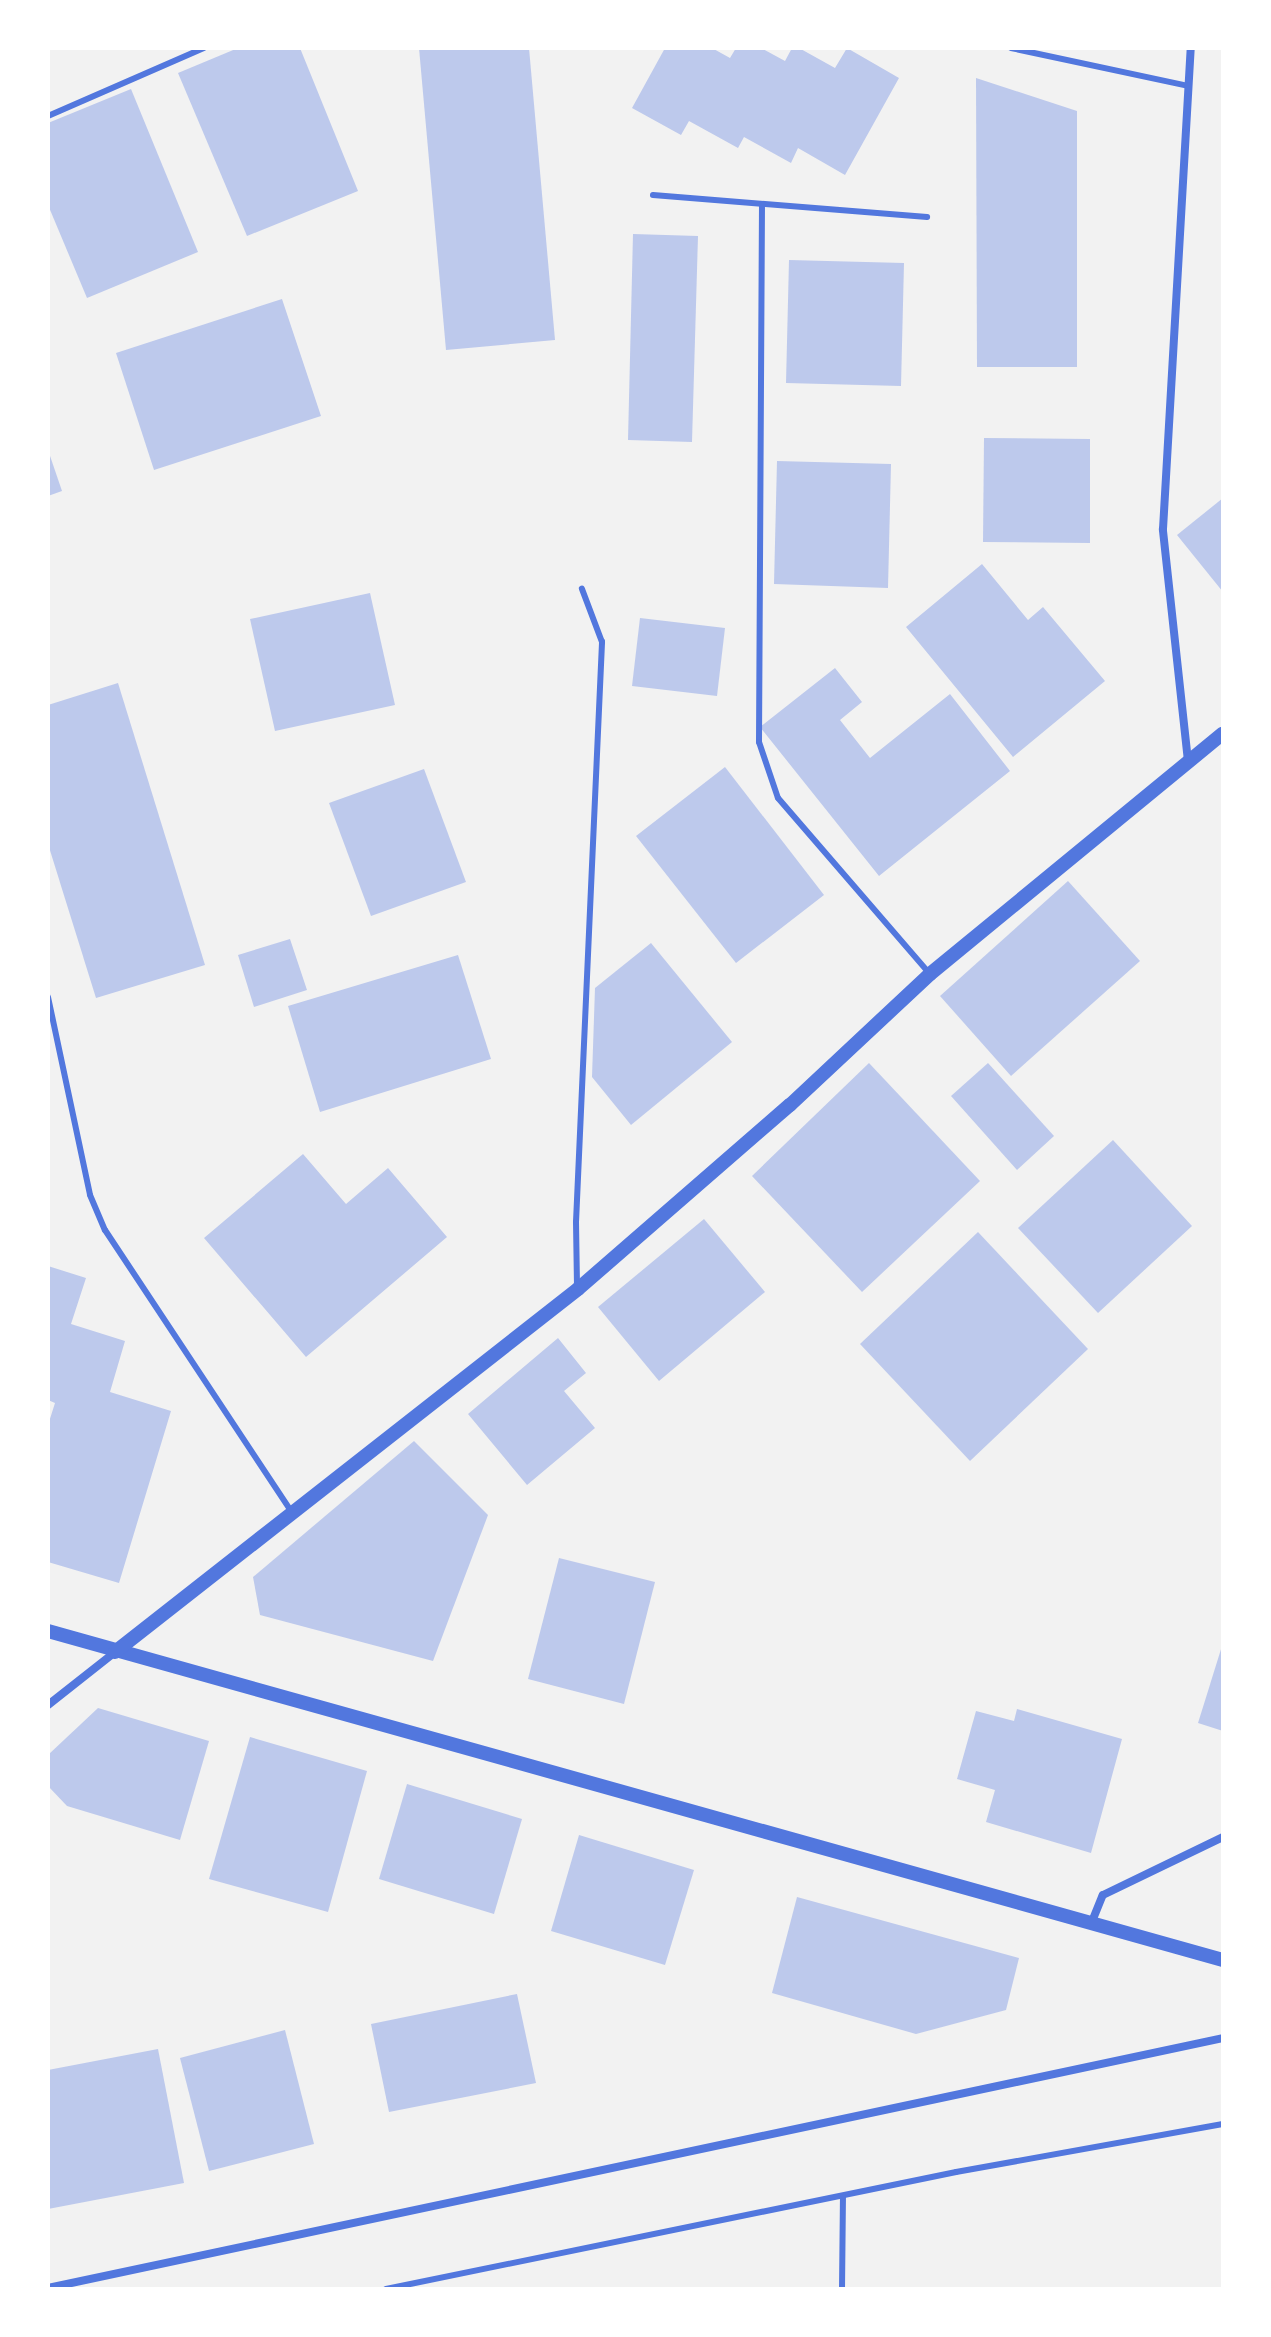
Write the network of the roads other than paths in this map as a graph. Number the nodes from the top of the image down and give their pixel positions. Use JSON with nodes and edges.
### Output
{"nodes":[{"id":1,"x":204,"y":48,"type":"edge"},
{"id":2,"x":1011,"y":48,"type":"edge"},
{"id":3,"x":1191,"y":48,"type":"edge"},
{"id":4,"x":1188,"y":86,"type":"junction"},
{"id":5,"x":48,"y":116,"type":"edge"},
{"id":6,"x":653,"y":195,"type":"dead end"},
{"id":7,"x":762,"y":204,"type":"junction"},
{"id":8,"x":927,"y":217,"type":"dead end"},
{"id":9,"x":582,"y":589,"type":"dead end"},
{"id":10,"x":1223,"y":733,"type":"edge"},
{"id":11,"x":1188,"y":761,"type":"junction"},
{"id":12,"x":930,"y":974,"type":"junction"},
{"id":13,"x":48,"y":997,"type":"edge"},
{"id":14,"x":578,"y":1289,"type":"junction"},
{"id":15,"x":294,"y":1516,"type":"junction"},
{"id":16,"x":48,"y":1631,"type":"edge"},
{"id":17,"x":115,"y":1652,"type":"junction"},
{"id":18,"x":48,"y":1705,"type":"edge"},
{"id":19,"x":1223,"y":1837,"type":"edge"},
{"id":20,"x":1091,"y":1924,"type":"junction"},
{"id":21,"x":1223,"y":1960,"type":"edge"},
{"id":22,"x":1223,"y":2038,"type":"edge"},
{"id":23,"x":1223,"y":2124,"type":"edge"},
{"id":24,"x":843,"y":2197,"type":"junction"},
{"id":25,"x":48,"y":2288,"type":"edge"},
{"id":26,"x":386,"y":2289,"type":"edge"},
{"id":27,"x":842,"y":2289,"type":"edge"}],
"edges":[{"from":1,"to":5,"type":"lane"},
{"from":2,"to":4,"type":"lane"},
{"from":3,"to":4,"type":"street"},
{"from":4,"to":11,"type":"street"},
{"from":6,"to":7,"type":"lane"},
{"from":7,"to":8,"type":"lane"},
{"from":7,"to":12,"type":"lane"},
{"from":9,"to":14,"type":"lane"},
{"from":10,"to":11,"type":"street"},
{"from":11,"to":12,"type":"street"},
{"from":12,"to":14,"type":"street"},
{"from":13,"to":15,"type":"lane"},
{"from":14,"to":15,"type":"street"},
{"from":15,"to":17,"type":"street"},
{"from":16,"to":17,"type":"street"},
{"from":17,"to":18,"type":"street"},
{"from":17,"to":20,"type":"street"},
{"from":19,"to":20,"type":"street"},
{"from":20,"to":21,"type":"street"},
{"from":22,"to":25,"type":"street"},
{"from":23,"to":24,"type":"lane"},
{"from":24,"to":26,"type":"lane"},
{"from":24,"to":27,"type":"lane"}]}
